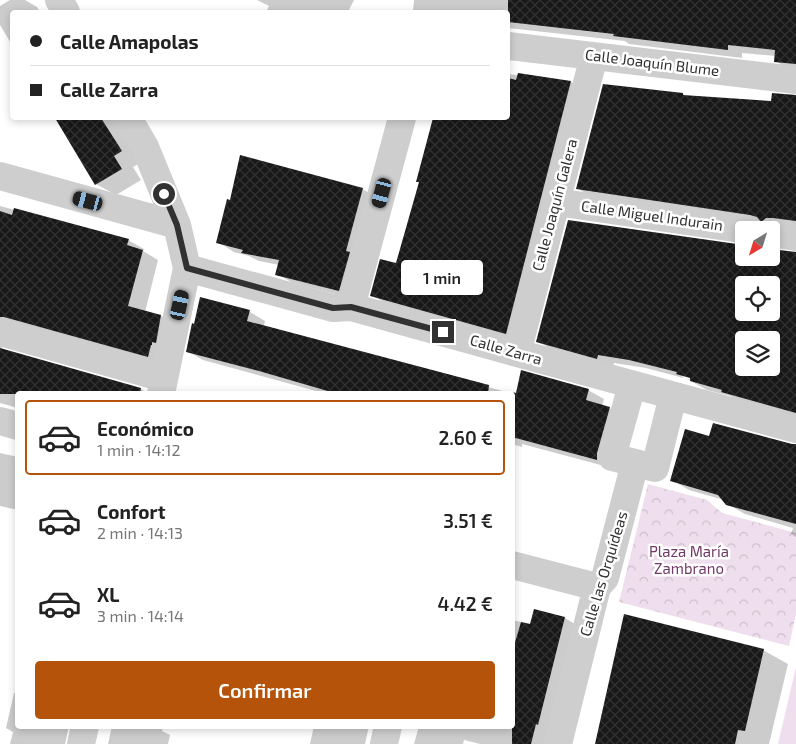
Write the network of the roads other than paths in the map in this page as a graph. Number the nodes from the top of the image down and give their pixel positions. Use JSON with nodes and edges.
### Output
{"nodes":[{"id":1,"x":510,"y":46,"type":"edge"},
{"id":2,"x":594,"y":56,"type":"junction"},
{"id":3,"x":796,"y":80,"type":"edge"},
{"id":4,"x":129,"y":120,"type":"edge"},
{"id":5,"x":401,"y":120,"type":"edge"},
{"id":6,"x":0,"y":176,"type":"edge"},
{"id":7,"x":556,"y":202,"type":"junction"},
{"id":8,"x":177,"y":225,"type":"junction"},
{"id":9,"x":735,"y":228,"type":"edge"},
{"id":10,"x":780,"y":234,"type":"edge"},
{"id":11,"x":796,"y":237,"type":"edge"},
{"id":12,"x":187,"y":268,"type":"junction"},
{"id":13,"x":351,"y":307,"type":"junction"},
{"id":14,"x":0,"y":332,"type":"edge"},
{"id":15,"x":517,"y":353,"type":"junction"},
{"id":16,"x":632,"y":385,"type":"junction"},
{"id":17,"x":163,"y":386,"type":"edge"},
{"id":18,"x":673,"y":396,"type":"junction"},
{"id":19,"x":0,"y":421,"type":"edge"},
{"id":20,"x":15,"y":425,"type":"edge"},
{"id":21,"x":796,"y":429,"type":"edge"},
{"id":22,"x":635,"y":463,"type":"junction"},
{"id":23,"x":515,"y":566,"type":"edge"},
{"id":24,"x":597,"y":587,"type":"junction"},
{"id":25,"x":84,"y":729,"type":"edge"},
{"id":26,"x":387,"y":729,"type":"edge"},
{"id":27,"x":81,"y":744,"type":"edge"},
{"id":28,"x":384,"y":744,"type":"edge"},
{"id":29,"x":558,"y":744,"type":"edge"}],
"edges":[{"from":1,"to":2,"type":"street","name":"Calle Joaquín Blume"},
{"from":2,"to":3,"type":"street","name":"Calle Joaquín Blume"},
{"from":2,"to":7,"type":"street","name":"Calle Joaquín Galera"},
{"from":4,"to":8,"type":"street"},
{"from":5,"to":13,"type":"street"},
{"from":6,"to":8,"type":"street"},
{"from":7,"to":9,"type":"street","name":"Calle Miguel Indurain"},
{"from":7,"to":15,"type":"street","name":"Calle Joaquín Galera"},
{"from":8,"to":12,"type":"street"},
{"from":10,"to":11,"type":"street"},
{"from":12,"to":13,"type":"street","name":"Calle Zarra"},
{"from":12,"to":17,"type":"street"},
{"from":13,"to":15,"type":"street","name":"Calle Zarra"},
{"from":14,"to":17,"type":"street"},
{"from":15,"to":16,"type":"street","name":"Calle Zarra"},
{"from":16,"to":18,"type":"street","name":"Calle Zarra"},
{"from":16,"to":22,"type":"street"},
{"from":18,"to":21,"type":"street","name":"Calle Zarra"},
{"from":18,"to":22,"type":"street"},
{"from":19,"to":20,"type":"street"},
{"from":22,"to":24,"type":"street","name":"Calle las Orquídeas"},
{"from":23,"to":24,"type":"street"},
{"from":24,"to":29,"type":"street","name":"Calle las Orquídeas"},
{"from":25,"to":27,"type":"street"},
{"from":26,"to":28,"type":"street"}]}
